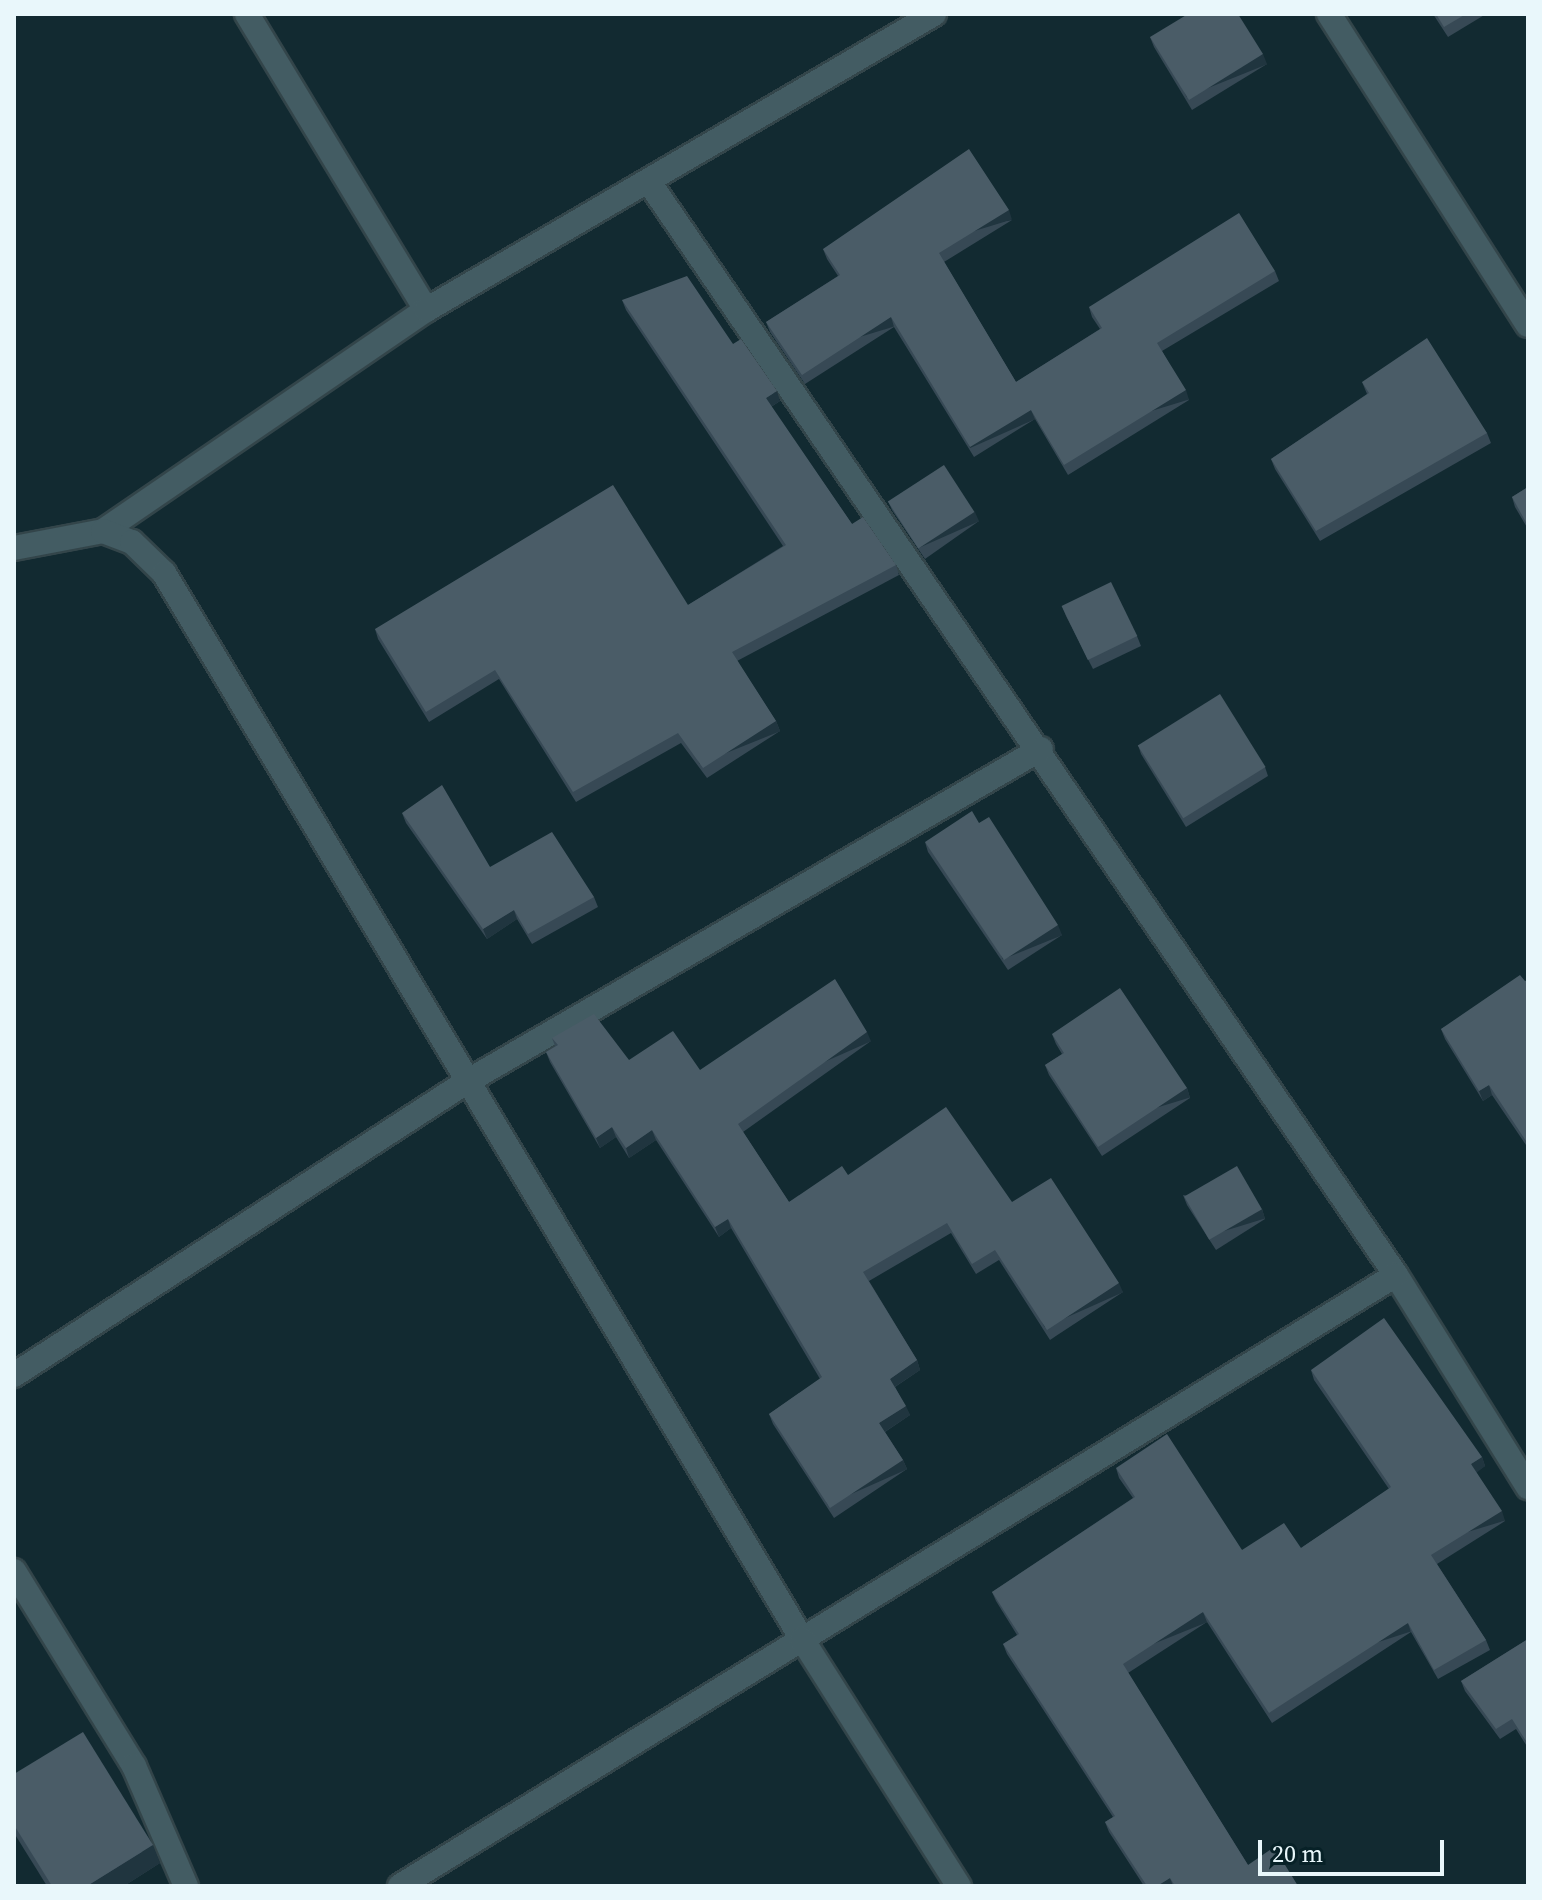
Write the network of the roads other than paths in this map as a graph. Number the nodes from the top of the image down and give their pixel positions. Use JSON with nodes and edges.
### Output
{"nodes":[{"id":1,"x":247,"y":14,"type":"edge"},
{"id":2,"x":934,"y":14,"type":"edge"},
{"id":3,"x":1329,"y":14,"type":"edge"},
{"id":4,"x":651,"y":185,"type":"junction"},
{"id":5,"x":426,"y":310,"type":"junction"},
{"id":6,"x":1528,"y":325,"type":"edge"},
{"id":7,"x":103,"y":531,"type":"junction"},
{"id":8,"x":14,"y":548,"type":"edge"},
{"id":9,"x":1041,"y":749,"type":"junction"},
{"id":10,"x":468,"y":1081,"type":"junction"},
{"id":11,"x":1396,"y":1275,"type":"junction"},
{"id":12,"x":14,"y":1375,"type":"edge"},
{"id":13,"x":1528,"y":1487,"type":"edge"},
{"id":14,"x":14,"y":1571,"type":"edge"},
{"id":15,"x":802,"y":1639,"type":"junction"},
{"id":16,"x":186,"y":1886,"type":"edge"},
{"id":17,"x":400,"y":1886,"type":"edge"},
{"id":18,"x":959,"y":1886,"type":"edge"}],
"edges":[{"from":1,"to":5,"type":"street"},
{"from":2,"to":4,"type":"street"},
{"from":3,"to":6,"type":"street"},
{"from":4,"to":5,"type":"street"},
{"from":4,"to":9,"type":"street"},
{"from":5,"to":7,"type":"street"},
{"from":7,"to":8,"type":"street"},
{"from":7,"to":10,"type":"street"},
{"from":9,"to":10,"type":"street"},
{"from":9,"to":11,"type":"street"},
{"from":10,"to":12,"type":"street"},
{"from":10,"to":15,"type":"street"},
{"from":11,"to":13,"type":"street"},
{"from":11,"to":15,"type":"street"},
{"from":14,"to":16,"type":"street"},
{"from":15,"to":17,"type":"street"},
{"from":15,"to":18,"type":"street"}]}
